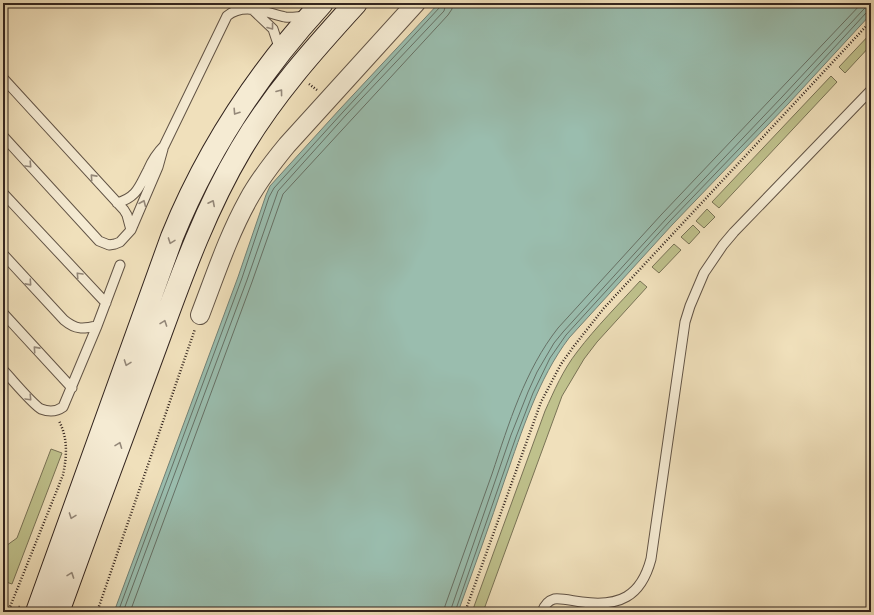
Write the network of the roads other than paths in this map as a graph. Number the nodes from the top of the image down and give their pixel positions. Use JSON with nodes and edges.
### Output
{"nodes":[{"id":1,"x":341,"y":3,"type":"edge"},
{"id":2,"x":356,"y":3,"type":"edge"},
{"id":3,"x":416,"y":3,"type":"edge"},
{"id":4,"x":316,"y":9,"type":"edge"},
{"id":5,"x":253,"y":10,"type":"junction"},
{"id":6,"x":322,"y":40,"type":"junction"},
{"id":7,"x":280,"y":50,"type":"junction"},
{"id":8,"x":3,"y":78,"type":"edge"},
{"id":9,"x":871,"y":90,"type":"edge"},
{"id":10,"x":3,"y":136,"type":"edge"},
{"id":11,"x":164,"y":146,"type":"junction"},
{"id":12,"x":3,"y":193,"type":"edge"},
{"id":13,"x":117,"y":203,"type":"junction"},
{"id":14,"x":131,"y":230,"type":"junction"},
{"id":15,"x":3,"y":254,"type":"edge"},
{"id":16,"x":120,"y":265,"type":"dead end"},
{"id":17,"x":106,"y":303,"type":"junction"},
{"id":18,"x":3,"y":312,"type":"edge"},
{"id":19,"x":200,"y":315,"type":"road end"},
{"id":20,"x":97,"y":326,"type":"junction"},
{"id":21,"x":3,"y":370,"type":"edge"},
{"id":22,"x":72,"y":388,"type":"junction"},
{"id":23,"x":95,"y":480,"type":"junction"},
{"id":24,"x":28,"y":609,"type":"edge"},
{"id":25,"x":58,"y":612,"type":"edge"},
{"id":26,"x":542,"y":612,"type":"edge"}],
"edges":[{"from":1,"to":6,"type":"main road"},
{"from":2,"to":6,"type":"main road"},
{"from":3,"to":19,"type":"street"},
{"from":4,"to":5,"type":"lane"},
{"from":4,"to":7,"type":"main road"},
{"from":5,"to":7,"type":"lane","one_way":true},
{"from":5,"to":11,"type":"lane"},
{"from":23,"to":6,"type":"main road","one_way":true},
{"from":7,"to":23,"type":"main road","one_way":true},
{"from":13,"to":8,"type":"lane","one_way":true},
{"from":9,"to":26,"type":"lane"},
{"from":10,"to":14,"type":"lane","one_way":true},
{"from":11,"to":13,"type":"lane"},
{"from":14,"to":11,"type":"lane","one_way":true},
{"from":17,"to":12,"type":"lane","one_way":true},
{"from":13,"to":14,"type":"lane"},
{"from":15,"to":20,"type":"lane","one_way":true},
{"from":16,"to":17,"type":"lane"},
{"from":17,"to":20,"type":"lane"},
{"from":22,"to":18,"type":"lane","one_way":true},
{"from":20,"to":22,"type":"lane"},
{"from":21,"to":22,"type":"lane","one_way":true},
{"from":23,"to":24,"type":"main road","one_way":true},
{"from":25,"to":23,"type":"main road","one_way":true}]}
